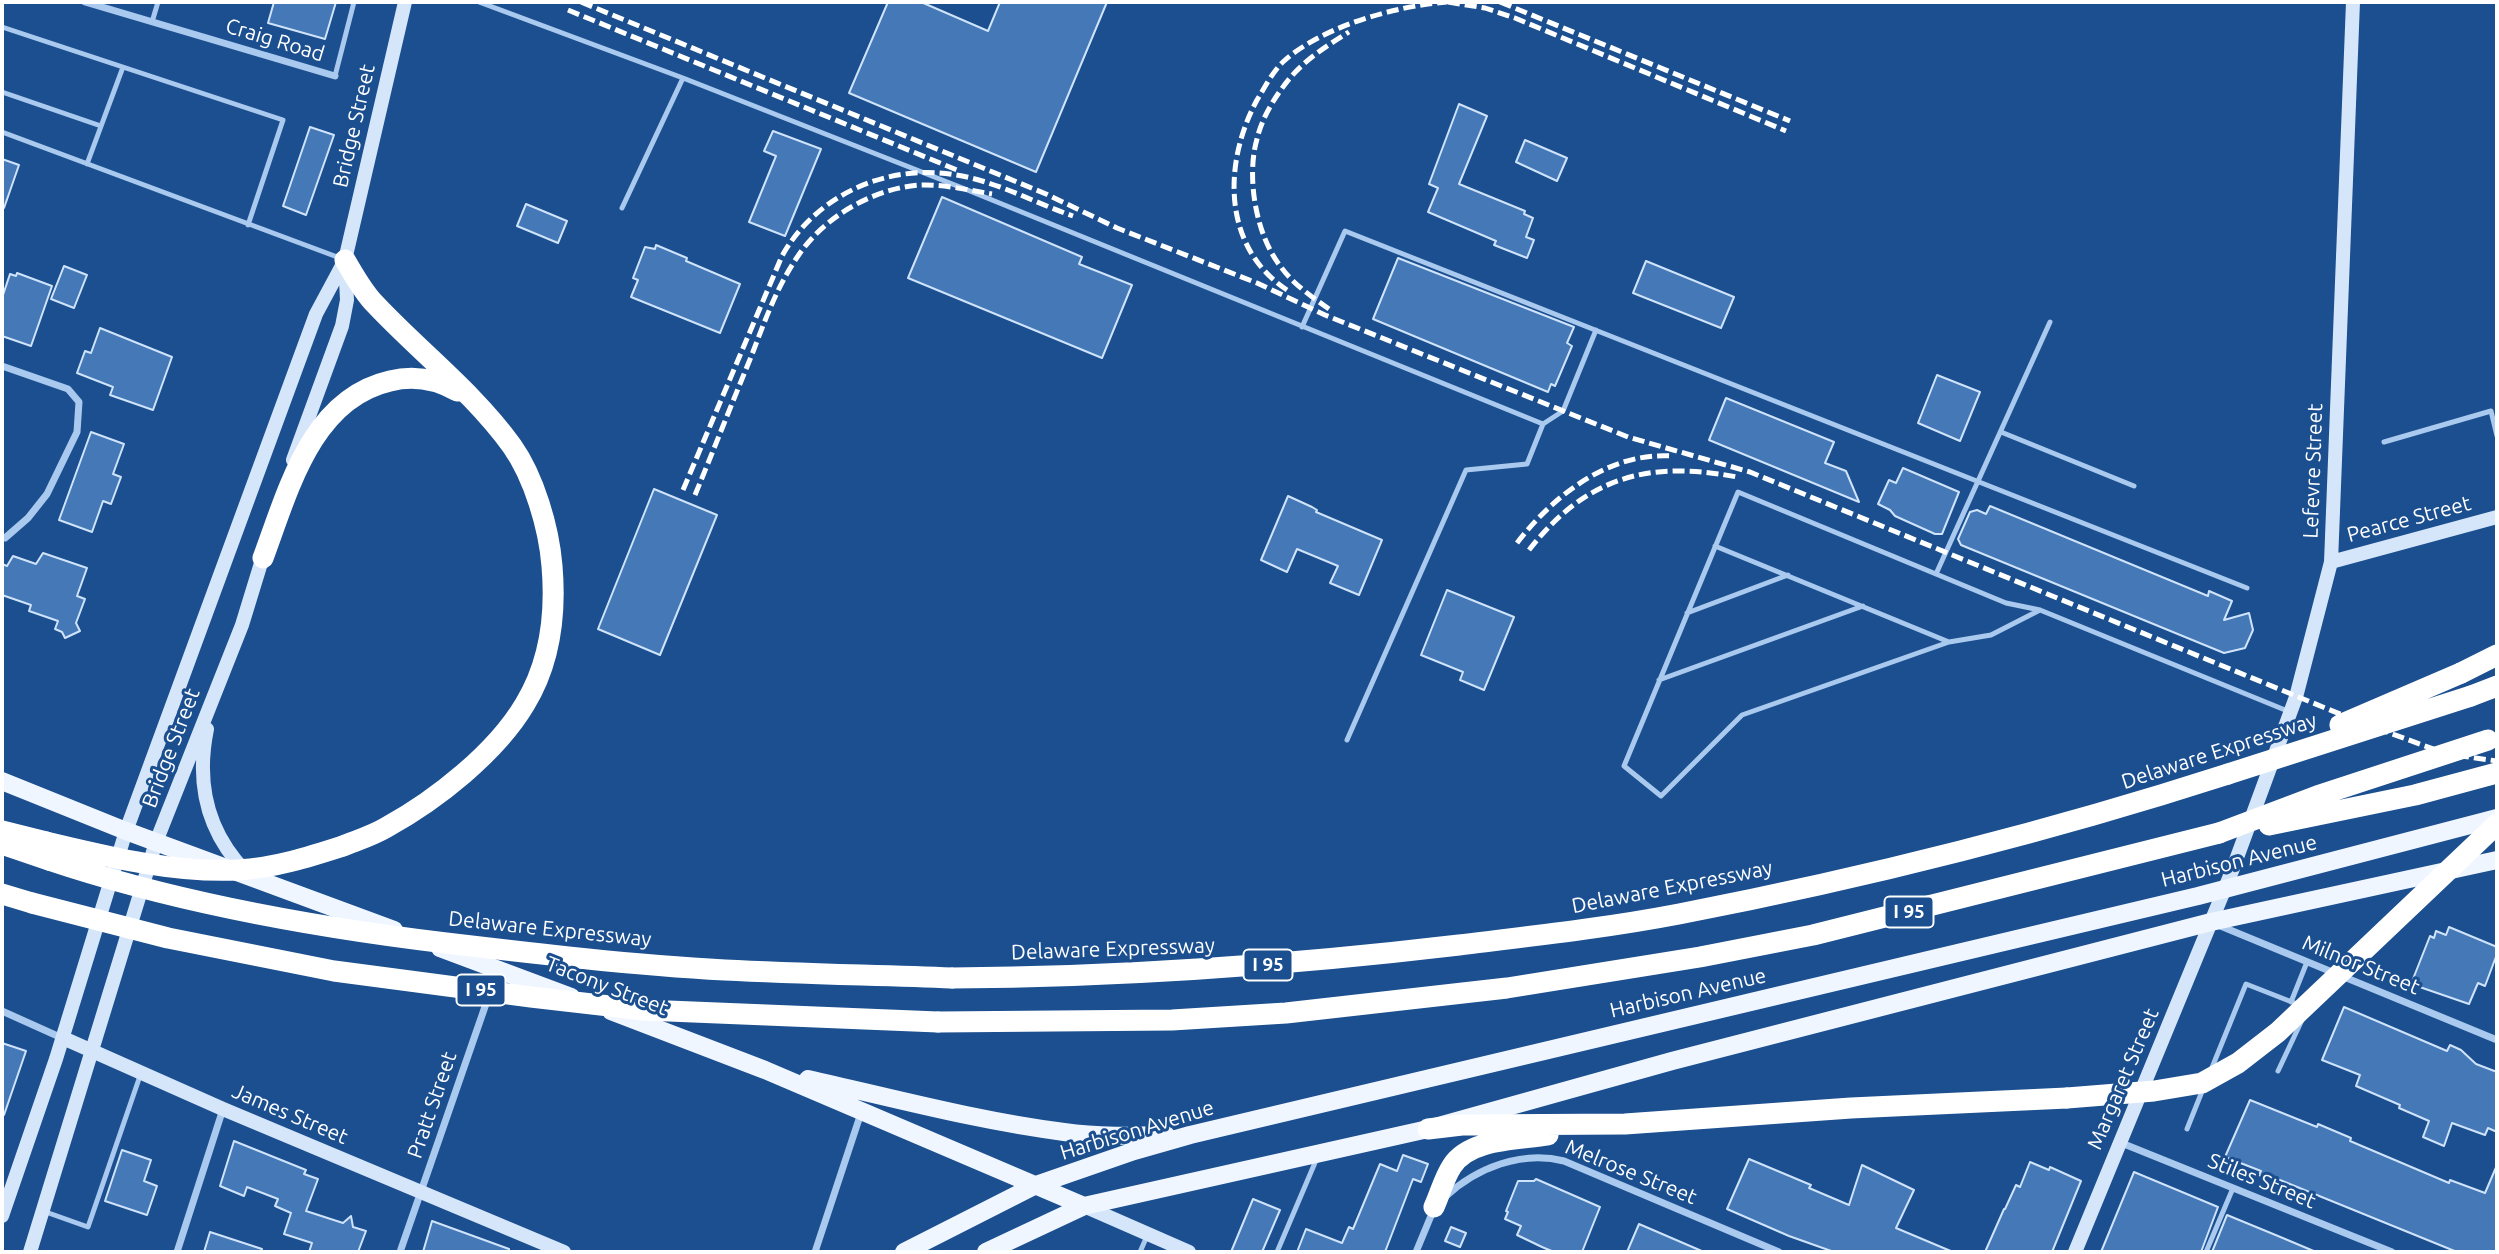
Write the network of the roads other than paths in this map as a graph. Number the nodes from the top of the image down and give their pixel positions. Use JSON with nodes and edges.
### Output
{"nodes":[{"id":1,"x":85,"y":2,"type":"edge"},
{"id":2,"x":158,"y":2,"type":"edge"},
{"id":3,"x":354,"y":2,"type":"edge"},
{"id":4,"x":405,"y":2,"type":"edge"},
{"id":5,"x":480,"y":2,"type":"edge"},
{"id":6,"x":2353,"y":2,"type":"edge"},
{"id":7,"x":95,"y":3,"type":"edge"},
{"id":8,"x":152,"y":22,"type":"junction"},
{"id":9,"x":2,"y":27,"type":"edge"},
{"id":10,"x":123,"y":67,"type":"junction"},
{"id":11,"x":335,"y":76,"type":"joint"},
{"id":12,"x":683,"y":78,"type":"junction"},
{"id":13,"x":2,"y":92,"type":"edge"},
{"id":14,"x":101,"y":126,"type":"junction"},
{"id":15,"x":2,"y":132,"type":"edge"},
{"id":16,"x":87,"y":164,"type":"junction"},
{"id":17,"x":621,"y":208,"type":"dead end"},
{"id":18,"x":248,"y":225,"type":"junction"},
{"id":19,"x":345,"y":260,"type":"junction"},
{"id":20,"x":2050,"y":322,"type":"dead end"},
{"id":21,"x":1302,"y":327,"type":"junction"},
{"id":22,"x":1596,"y":330,"type":"junction"},
{"id":23,"x":2,"y":366,"type":"edge"},
{"id":24,"x":471,"y":399,"type":"junction"},
{"id":25,"x":1543,"y":424,"type":"junction"},
{"id":26,"x":2001,"y":432,"type":"junction"},
{"id":27,"x":2497,"y":436,"type":"edge"},
{"id":28,"x":2384,"y":442,"type":"dead end"},
{"id":29,"x":1978,"y":482,"type":"junction"},
{"id":30,"x":2134,"y":486,"type":"dead end"},
{"id":31,"x":2497,"y":517,"type":"edge"},
{"id":32,"x":2,"y":537,"type":"edge"},
{"id":33,"x":1715,"y":546,"type":"junction"},
{"id":34,"x":263,"y":558,"type":"junction"},
{"id":35,"x":2331,"y":562,"type":"junction"},
{"id":36,"x":1936,"y":574,"type":"junction"},
{"id":37,"x":1788,"y":575,"type":"junction"},
{"id":38,"x":2247,"y":588,"type":"dead end"},
{"id":39,"x":1863,"y":606,"type":"junction"},
{"id":40,"x":2040,"y":610,"type":"junction"},
{"id":41,"x":1687,"y":613,"type":"junction"},
{"id":42,"x":1950,"y":642,"type":"junction"},
{"id":43,"x":2497,"y":655,"type":"edge"},
{"id":44,"x":1659,"y":680,"type":"junction"},
{"id":45,"x":2497,"y":686,"type":"edge"},
{"id":46,"x":213,"y":697,"type":"junction"},
{"id":47,"x":2290,"y":712,"type":"junction"},
{"id":48,"x":2493,"y":738,"type":"edge"},
{"id":49,"x":1347,"y":740,"type":"dead end"},
{"id":50,"x":2497,"y":773,"type":"edge"},
{"id":51,"x":2228,"y":774,"type":"junction"},
{"id":52,"x":2,"y":781,"type":"edge"},
{"id":53,"x":2497,"y":818,"type":"edge"},
{"id":54,"x":2497,"y":824,"type":"edge"},
{"id":55,"x":2,"y":831,"type":"edge"},
{"id":56,"x":126,"y":831,"type":"junction"},
{"id":57,"x":2219,"y":833,"type":"junction"},
{"id":58,"x":156,"y":842,"type":"junction"},
{"id":59,"x":2,"y":844,"type":"edge"},
{"id":60,"x":48,"y":851,"type":"junction"},
{"id":61,"x":2497,"y":860,"type":"edge"},
{"id":62,"x":252,"y":877,"type":"junction"},
{"id":63,"x":2225,"y":888,"type":"junction"},
{"id":64,"x":2,"y":894,"type":"edge"},
{"id":65,"x":2211,"y":922,"type":"junction"},
{"id":66,"x":2307,"y":962,"type":"junction"},
{"id":67,"x":498,"y":969,"type":"junction"},
{"id":68,"x":2291,"y":1002,"type":"junction"},
{"id":69,"x":2,"y":1012,"type":"edge"},
{"id":70,"x":63,"y":1038,"type":"junction"},
{"id":71,"x":2497,"y":1040,"type":"edge"},
{"id":72,"x":92,"y":1051,"type":"junction"},
{"id":73,"x":765,"y":1070,"type":"junction"},
{"id":74,"x":2278,"y":1071,"type":"dead end"},
{"id":75,"x":141,"y":1073,"type":"junction"},
{"id":76,"x":223,"y":1109,"type":"junction"},
{"id":77,"x":862,"y":1111,"type":"junction"},
{"id":78,"x":1625,"y":1124,"type":"junction"},
{"id":79,"x":1428,"y":1129,"type":"junction"},
{"id":80,"x":2187,"y":1129,"type":"dead end"},
{"id":81,"x":1190,"y":1135,"type":"junction"},
{"id":82,"x":2119,"y":1142,"type":"junction"},
{"id":83,"x":1318,"y":1155,"type":"junction"},
{"id":84,"x":1036,"y":1185,"type":"junction"},
{"id":85,"x":2233,"y":1188,"type":"junction"},
{"id":86,"x":420,"y":1191,"type":"junction"},
{"id":87,"x":1084,"y":1206,"type":"junction"},
{"id":88,"x":1434,"y":1207,"type":"junction"},
{"id":89,"x":43,"y":1211,"type":"junction"},
{"id":90,"x":2,"y":1216,"type":"edge"},
{"id":91,"x":1148,"y":1234,"type":"junction"},
{"id":92,"x":30,"y":1252,"type":"edge"},
{"id":93,"x":177,"y":1252,"type":"edge"},
{"id":94,"x":400,"y":1252,"type":"edge"},
{"id":95,"x":564,"y":1252,"type":"edge"},
{"id":96,"x":815,"y":1252,"type":"edge"},
{"id":97,"x":904,"y":1252,"type":"edge"},
{"id":98,"x":986,"y":1252,"type":"edge"},
{"id":99,"x":1140,"y":1252,"type":"edge"},
{"id":100,"x":1189,"y":1252,"type":"edge"},
{"id":101,"x":1277,"y":1252,"type":"edge"},
{"id":102,"x":1416,"y":1252,"type":"edge"},
{"id":103,"x":1779,"y":1252,"type":"edge"},
{"id":104,"x":2075,"y":1252,"type":"edge"},
{"id":105,"x":2206,"y":1252,"type":"edge"},
{"id":106,"x":2392,"y":1252,"type":"edge"}],
"edges":[{"from":1,"to":7,"type":"street","name":"Craig Road"},
{"from":2,"to":8,"type":"lane"},
{"from":3,"to":11,"type":"lane"},
{"from":4,"to":19,"type":"main road","name":"Bridge Street"},
{"from":5,"to":12,"type":"lane"},
{"from":6,"to":35,"type":"main road","name":"Lefevre Street"},
{"from":7,"to":8,"type":"street","name":"Craig Road"},
{"from":8,"to":11,"type":"street","name":"Craig Road"},
{"from":9,"to":10,"type":"lane"},
{"from":10,"to":14,"type":"lane"},
{"from":10,"to":18,"type":"lane"},
{"from":12,"to":17,"type":"lane"},
{"from":12,"to":21,"type":"lane"},
{"from":13,"to":14,"type":"lane"},
{"from":14,"to":16,"type":"lane"},
{"from":15,"to":16,"type":"lane"},
{"from":16,"to":18,"type":"lane"},
{"from":18,"to":19,"type":"lane"},
{"from":19,"to":24,"type":"highway"},
{"from":19,"to":34,"type":"main road","name":"Bridge Street"},
{"from":19,"to":56,"type":"main road","name":"Bridge Street"},
{"from":20,"to":26,"type":"lane"},
{"from":21,"to":22,"type":"lane"},
{"from":21,"to":25,"type":"lane"},
{"from":22,"to":25,"type":"lane"},
{"from":22,"to":29,"type":"lane"},
{"from":23,"to":32,"type":"street"},
{"from":24,"to":34,"type":"highway"},
{"from":24,"to":60,"type":"highway","bridge":true},
{"from":25,"to":49,"type":"lane"},
{"from":26,"to":29,"type":"lane"},
{"from":26,"to":30,"type":"lane"},
{"from":27,"to":28,"type":"lane"},
{"from":29,"to":36,"type":"lane"},
{"from":29,"to":38,"type":"lane"},
{"from":31,"to":35,"type":"main road","name":"Pearce Street"},
{"from":33,"to":36,"type":"lane"},
{"from":33,"to":37,"type":"lane"},
{"from":33,"to":41,"type":"lane"},
{"from":34,"to":46,"type":"main road","name":"Bridge Street"},
{"from":35,"to":47,"type":"main road","name":"Lefevre Street"},
{"from":36,"to":40,"type":"lane"},
{"from":37,"to":39,"type":"lane"},
{"from":37,"to":41,"type":"lane"},
{"from":39,"to":42,"type":"lane"},
{"from":39,"to":44,"type":"lane"},
{"from":40,"to":42,"type":"lane"},
{"from":40,"to":47,"type":"lane"},
{"from":41,"to":44,"type":"lane"},
{"from":42,"to":44,"type":"lane"},
{"from":43,"to":51,"type":"highway","bridge":true},
{"from":45,"to":51,"type":"highway","name":"Delaware Expressway","number":"I 95","bridge":true},
{"from":46,"to":58,"type":"main road","name":"Bridge Street"},
{"from":46,"to":62,"type":"main road"},
{"from":47,"to":63,"type":"main road","name":"Lefevre Street"},
{"from":48,"to":57,"type":"highway","number":"I 95","bridge":true},
{"from":50,"to":57,"type":"highway","bridge":true},
{"from":51,"to":60,"type":"highway","name":"Delaware Expressway","number":"I 95","bridge":true},
{"from":52,"to":56,"type":"main road","name":"Tacony Street"},
{"from":53,"to":63,"type":"main road","name":"Harbison Avenue"},
{"from":54,"to":78,"type":"highway","bridge":true},
{"from":55,"to":60,"type":"highway"},
{"from":56,"to":58,"type":"main road","name":"Tacony Street"},
{"from":56,"to":70,"type":"main road","name":"Bridge Street"},
{"from":57,"to":64,"type":"highway","number":"I 95","bridge":true},
{"from":58,"to":62,"type":"main road","name":"Tacony Street"},
{"from":58,"to":72,"type":"main road","name":"Bridge Street"},
{"from":59,"to":60,"type":"highway","name":"Delaware Expressway","number":"I 95"},
{"from":61,"to":65,"type":"main road"},
{"from":62,"to":67,"type":"main road","name":"Tacony Street"},
{"from":63,"to":65,"type":"main road","name":"Lefevre Street"},
{"from":63,"to":81,"type":"main road","name":"Harbison Avenue"},
{"from":65,"to":66,"type":"street","name":"Milnor Street"},
{"from":65,"to":79,"type":"main road"},
{"from":65,"to":82,"type":"main road","name":"Margaret Street"},
{"from":66,"to":68,"type":"lane"},
{"from":66,"to":71,"type":"street","name":"Milnor Street"},
{"from":67,"to":73,"type":"main road","name":"Tacony Street"},
{"from":67,"to":86,"type":"street","name":"Pratt Street"},
{"from":68,"to":74,"type":"lane"},
{"from":68,"to":80,"type":"lane"},
{"from":69,"to":70,"type":"street","name":"James Street"},
{"from":70,"to":72,"type":"main road","name":"James Street"},
{"from":70,"to":90,"type":"main road","name":"Bridge Street"},
{"from":72,"to":75,"type":"main road","name":"James Street"},
{"from":72,"to":89,"type":"main road","name":"Bridge Street"},
{"from":73,"to":77,"type":"main road","name":"Tacony Street"},
{"from":73,"to":81,"type":"main road"},
{"from":75,"to":76,"type":"main road","name":"James Street"},
{"from":75,"to":89,"type":"lane"},
{"from":76,"to":86,"type":"main road","name":"James Street"},
{"from":76,"to":93,"type":"street"},
{"from":77,"to":84,"type":"main road","name":"Tacony Street"},
{"from":77,"to":96,"type":"street"},
{"from":78,"to":79,"type":"highway"},
{"from":78,"to":88,"type":"highway"},
{"from":79,"to":83,"type":"main road"},
{"from":81,"to":84,"type":"main road","name":"Harbison Avenue"},
{"from":82,"to":85,"type":"street","name":"Stiles Street"},
{"from":82,"to":104,"type":"main road","name":"Margaret Street"},
{"from":83,"to":87,"type":"main road"},
{"from":83,"to":101,"type":"lane"},
{"from":84,"to":87,"type":"main road","name":"Tacony Street"},
{"from":84,"to":97,"type":"main road","name":"Harbison Avenue"},
{"from":85,"to":105,"type":"lane"},
{"from":85,"to":106,"type":"street","name":"Stiles Street"},
{"from":86,"to":94,"type":"street","name":"Pratt Street"},
{"from":86,"to":95,"type":"main road","name":"James Street"},
{"from":87,"to":91,"type":"main road","name":"Tacony Street"},
{"from":87,"to":98,"type":"main road"},
{"from":88,"to":102,"type":"street"},
{"from":88,"to":103,"type":"street","name":"Melrose Street"},
{"from":89,"to":92,"type":"main road","name":"Bridge Street"},
{"from":91,"to":99,"type":"lane"},
{"from":91,"to":100,"type":"main road","name":"Tacony Street"}]}
